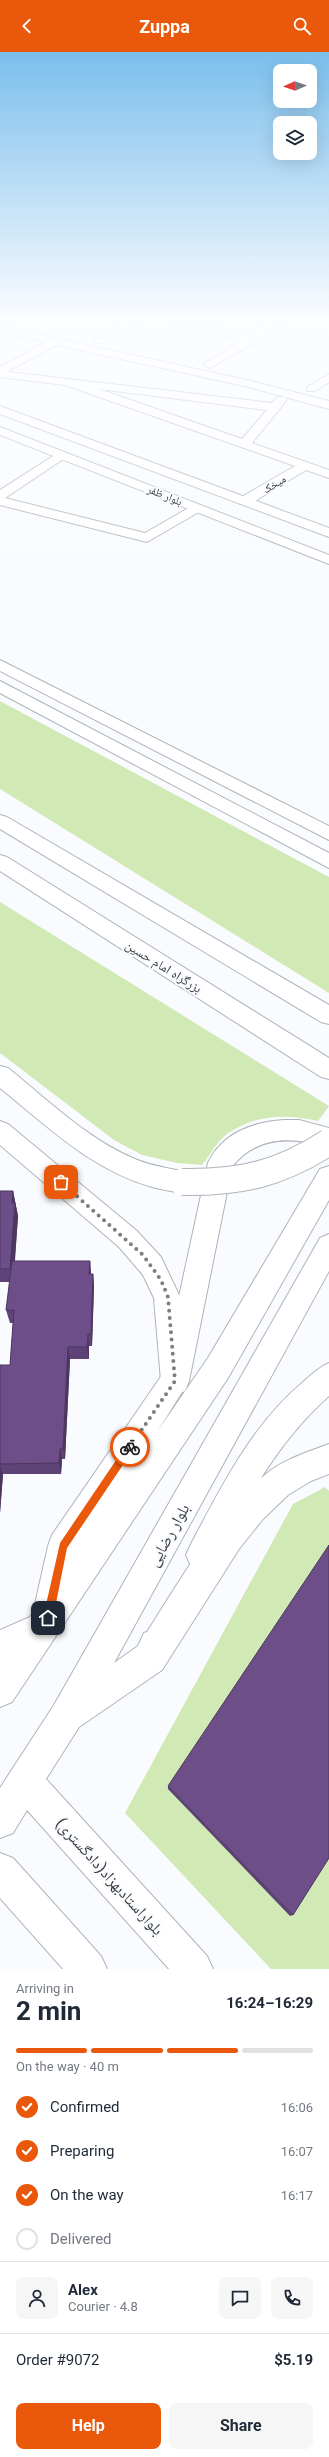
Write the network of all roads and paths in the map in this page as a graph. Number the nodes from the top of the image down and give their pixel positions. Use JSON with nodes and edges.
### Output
{"nodes":[{"id":1,"x":146,"y":409,"type":"edge"},
{"id":2,"x":272,"y":409,"type":"edge"},
{"id":3,"x":0,"y":410,"type":"edge"},
{"id":4,"x":0,"y":431,"type":"edge"},
{"id":5,"x":245,"y":444,"type":"junction"},
{"id":6,"x":61,"y":455,"type":"junction"},
{"id":7,"x":304,"y":466,"type":"junction"},
{"id":8,"x":329,"y":474,"type":"edge"},
{"id":9,"x":204,"y":486,"type":"junction"},
{"id":10,"x":0,"y":496,"type":"edge"},
{"id":11,"x":178,"y":500,"type":"junction"},
{"id":12,"x":0,"y":501,"type":"edge"},
{"id":13,"x":245,"y":501,"type":"junction"},
{"id":14,"x":197,"y":509,"type":"junction"},
{"id":15,"x":329,"y":533,"type":"edge"},
{"id":16,"x":329,"y":560,"type":"edge"},
{"id":17,"x":0,"y":665,"type":"edge"},
{"id":18,"x":0,"y":686,"type":"edge"},
{"id":19,"x":0,"y":821,"type":"edge"},
{"id":20,"x":329,"y":834,"type":"edge"},
{"id":21,"x":329,"y":861,"type":"edge"},
{"id":22,"x":0,"y":862,"type":"edge"},
{"id":23,"x":329,"y":1016,"type":"edge"},
{"id":24,"x":329,"y":1070,"type":"edge"},
{"id":25,"x":0,"y":1075,"type":"edge"},
{"id":26,"x":0,"y":1131,"type":"edge"},
{"id":27,"x":329,"y":1138,"type":"edge"},
{"id":28,"x":329,"y":1142,"type":"edge"},
{"id":29,"x":324,"y":1185,"type":"edge"},
{"id":30,"x":329,"y":1246,"type":"edge"},
{"id":31,"x":329,"y":1377,"type":"edge"},
{"id":32,"x":175,"y":1381,"type":"junction"},
{"id":33,"x":329,"y":1459,"type":"edge"},
{"id":34,"x":44,"y":1624,"type":"junction"},
{"id":35,"x":0,"y":1646,"type":"edge"},
{"id":36,"x":150,"y":1658,"type":"junction"},
{"id":37,"x":0,"y":1690,"type":"edge"},
{"id":38,"x":66,"y":1717,"type":"junction"},
{"id":39,"x":25,"y":1782,"type":"junction"},
{"id":40,"x":0,"y":1820,"type":"edge"},
{"id":41,"x":0,"y":1871,"type":"edge"},
{"id":42,"x":88,"y":1969,"type":"edge"},
{"id":43,"x":194,"y":1969,"type":"edge"}],
"edges":[{"from":1,"to":5,"type":"main road"},
{"from":2,"to":5,"type":"main road"},
{"from":3,"to":9,"type":"main road","name":"بلوار ظفر"},
{"from":4,"to":6,"type":"main road","name":"بلوار ظفر"},
{"from":5,"to":7,"type":"main road"},
{"from":6,"to":10,"type":"main road"},
{"from":6,"to":11,"type":"main road","name":"بلوار ظفر"},
{"from":7,"to":8,"type":"main road"},
{"from":7,"to":13,"type":"main road","name":"میخک"},
{"from":9,"to":11,"type":"main road"},
{"from":9,"to":13,"type":"main road","name":"بلوار ظفر"},
{"from":11,"to":14,"type":"main road","name":"بلوار ظفر"},
{"from":12,"to":14,"type":"main road"},
{"from":13,"to":15,"type":"main road","name":"بلوار ظفر"},
{"from":14,"to":16,"type":"main road","name":"بلوار ظفر"},
{"from":17,"to":20,"type":"main road"},
{"from":18,"to":21,"type":"main road"},
{"from":19,"to":23,"type":"main road"},
{"from":22,"to":24,"type":"main road","name":"بزرگراه امام حسین"},
{"from":25,"to":28,"type":"main road","bridge":true},
{"from":26,"to":32,"type":"main road"},
{"from":27,"to":32,"type":"main road"},
{"from":29,"to":34,"type":"main road"},
{"from":30,"to":38,"type":"main road","name":"بلوار رضایی"},
{"from":31,"to":36,"type":"main road"},
{"from":32,"to":34,"type":"main road"},
{"from":33,"to":36,"type":"main road"},
{"from":34,"to":35,"type":"main road"},
{"from":34,"to":37,"type":"main road"},
{"from":36,"to":38,"type":"main road"},
{"from":38,"to":39,"type":"main road","name":"بلوار رضایی"},
{"from":39,"to":40,"type":"main road","name":"بلوار رضایی"},
{"from":39,"to":43,"type":"main road","name":"بلواراستادبهزاد(دادگستری)"},
{"from":41,"to":42,"type":"main road"}]}
